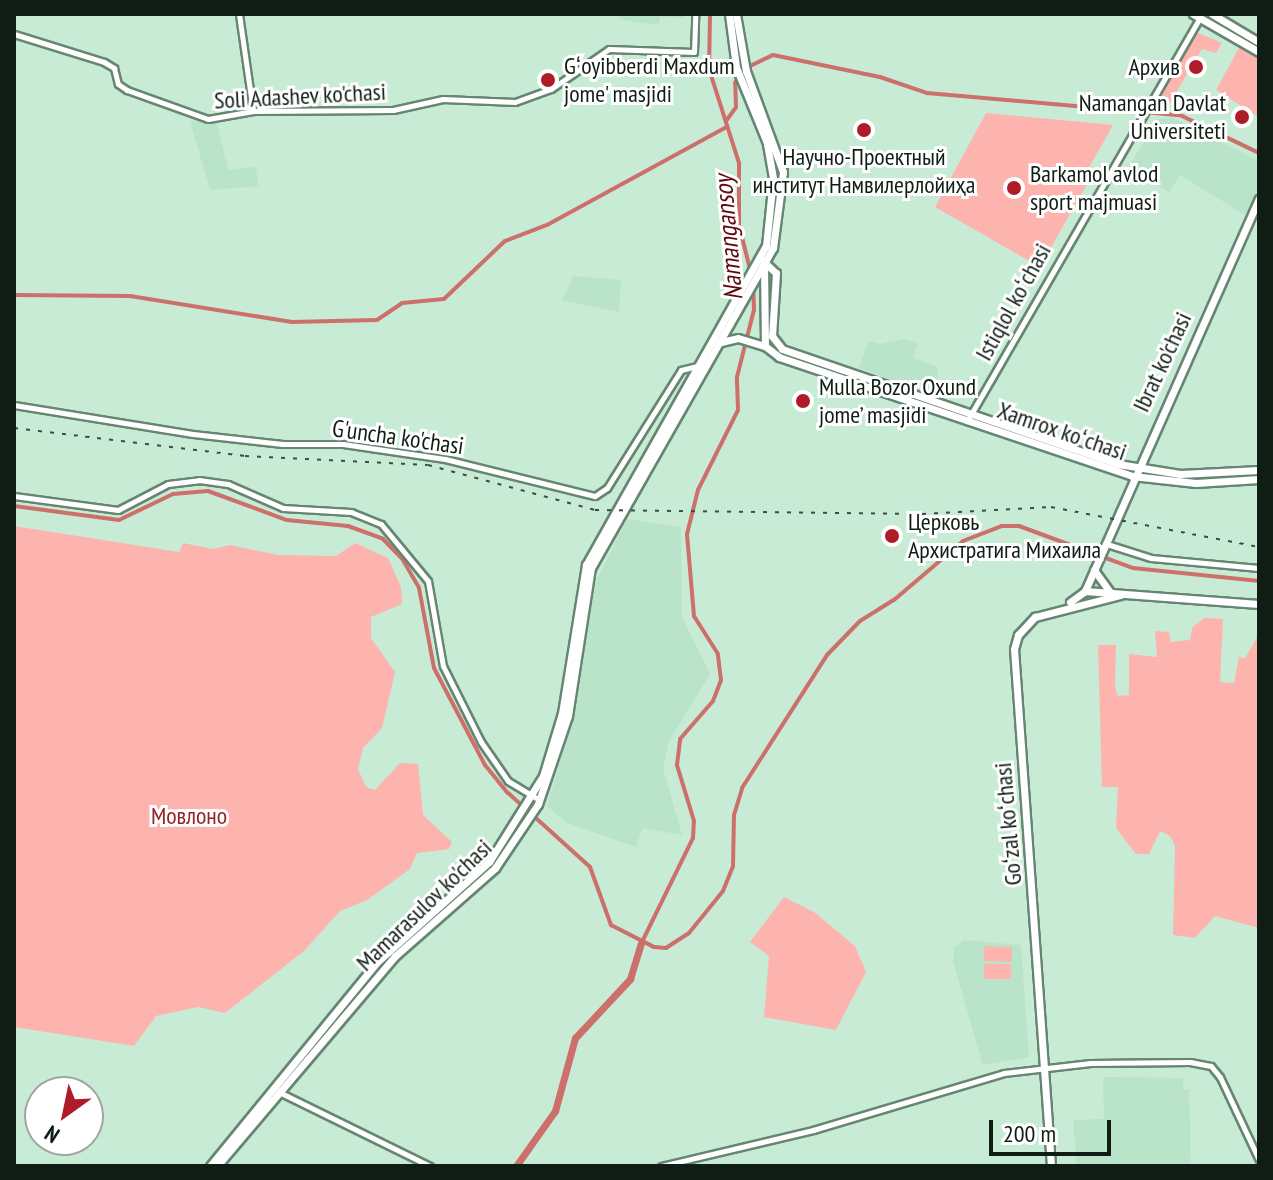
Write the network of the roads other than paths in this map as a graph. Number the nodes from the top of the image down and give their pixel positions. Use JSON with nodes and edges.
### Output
{"nodes":[{"id":1,"x":239,"y":14,"type":"edge"},
{"id":2,"x":695,"y":14,"type":"edge"},
{"id":3,"x":729,"y":14,"type":"edge"},
{"id":4,"x":736,"y":14,"type":"edge"},
{"id":5,"x":1212,"y":14,"type":"edge"},
{"id":6,"x":1199,"y":15,"type":"edge"},
{"id":7,"x":14,"y":34,"type":"edge"},
{"id":8,"x":1259,"y":42,"type":"edge"},
{"id":9,"x":1259,"y":52,"type":"edge"},
{"id":10,"x":740,"y":71,"type":"junction"},
{"id":11,"x":253,"y":111,"type":"junction"},
{"id":12,"x":1259,"y":199,"type":"edge"},
{"id":13,"x":773,"y":248,"type":"junction"},
{"id":14,"x":762,"y":265,"type":"junction"},
{"id":15,"x":776,"y":273,"type":"junction"},
{"id":16,"x":747,"y":289,"type":"junction"},
{"id":17,"x":720,"y":342,"type":"junction"},
{"id":18,"x":765,"y":346,"type":"junction"},
{"id":19,"x":702,"y":366,"type":"junction"},
{"id":20,"x":14,"y":405,"type":"edge"},
{"id":21,"x":969,"y":417,"type":"junction"},
{"id":22,"x":1259,"y":470,"type":"edge"},
{"id":23,"x":1134,"y":472,"type":"junction"},
{"id":24,"x":1259,"y":479,"type":"edge"},
{"id":25,"x":14,"y":496,"type":"edge"},
{"id":26,"x":1108,"y":544,"type":"junction"},
{"id":27,"x":1095,"y":567,"type":"junction"},
{"id":28,"x":1259,"y":568,"type":"edge"},
{"id":29,"x":1085,"y":591,"type":"junction"},
{"id":30,"x":1111,"y":593,"type":"junction"},
{"id":31,"x":1120,"y":595,"type":"junction"},
{"id":32,"x":1259,"y":604,"type":"edge"},
{"id":33,"x":1065,"y":606,"type":"junction"},
{"id":34,"x":535,"y":800,"type":"junction"},
{"id":35,"x":1046,"y":1066,"type":"junction"},
{"id":36,"x":274,"y":1090,"type":"junction"},
{"id":37,"x":1259,"y":1160,"type":"edge"},
{"id":38,"x":210,"y":1166,"type":"edge"},
{"id":39,"x":217,"y":1166,"type":"edge"},
{"id":40,"x":430,"y":1166,"type":"edge"},
{"id":41,"x":661,"y":1166,"type":"edge"},
{"id":42,"x":1051,"y":1166,"type":"edge"}],
"edges":[{"from":1,"to":11,"type":"street"},
{"from":2,"to":11,"type":"street","name":"Soli Adashev ko'chasi"},
{"from":3,"to":10,"type":"main road"},
{"from":4,"to":10,"type":"main road"},
{"from":5,"to":8,"type":"main road"},
{"from":6,"to":9,"type":"main road"},
{"from":6,"to":21,"type":"street","name":"Istiqlol koʻchasi"},
{"from":7,"to":11,"type":"street","name":"Soli Adashev ko'chasi"},
{"from":10,"to":13,"type":"main road"},
{"from":10,"to":14,"type":"main road"},
{"from":12,"to":23,"type":"main road","name":"Ibrat ko'chasi"},
{"from":13,"to":14,"type":"main road"},
{"from":13,"to":15,"type":"main road"},
{"from":14,"to":15,"type":"main road"},
{"from":14,"to":16,"type":"main road"},
{"from":14,"to":18,"type":"main road"},
{"from":15,"to":21,"type":"main road"},
{"from":16,"to":17,"type":"main road","name":"Mamarasulov ko'chasi"},
{"from":16,"to":19,"type":"main road","name":"Mamarasulov ko'chasi"},
{"from":17,"to":18,"type":"main road","name":"Xamrox koʻchasi"},
{"from":17,"to":19,"type":"main road","name":"Mamarasulov ko'chasi"},
{"from":18,"to":21,"type":"main road","name":"Xamrox koʻchasi"},
{"from":19,"to":20,"type":"street","name":"G'uncha ko'chasi"},
{"from":19,"to":34,"type":"main road","name":"Mamarasulov ko'chasi"},
{"from":21,"to":23,"type":"main road","name":"Xamrox koʻchasi"},
{"from":22,"to":23,"type":"main road"},
{"from":23,"to":24,"type":"main road","name":"Xamrox koʻchasi"},
{"from":23,"to":26,"type":"main road","name":"Ibrat ko'chasi"},
{"from":25,"to":34,"type":"street"},
{"from":26,"to":27,"type":"main road","name":"Ibrat ko'chasi"},
{"from":26,"to":28,"type":"street"},
{"from":27,"to":29,"type":"main road","name":"Ibrat ko'chasi"},
{"from":27,"to":30,"type":"main road"},
{"from":29,"to":30,"type":"main road"},
{"from":29,"to":33,"type":"main road"},
{"from":30,"to":31,"type":"main road"},
{"from":31,"to":32,"type":"main road"},
{"from":31,"to":33,"type":"main road"},
{"from":33,"to":35,"type":"main road","name":"Goʻzal koʻchasi"},
{"from":34,"to":36,"type":"main road","name":"Mamarasulov ko'chasi"},
{"from":35,"to":37,"type":"street"},
{"from":35,"to":41,"type":"street"},
{"from":35,"to":42,"type":"main road","name":"Goʻzal koʻchasi"},
{"from":36,"to":38,"type":"main road"},
{"from":36,"to":39,"type":"main road"},
{"from":36,"to":40,"type":"street"}]}
